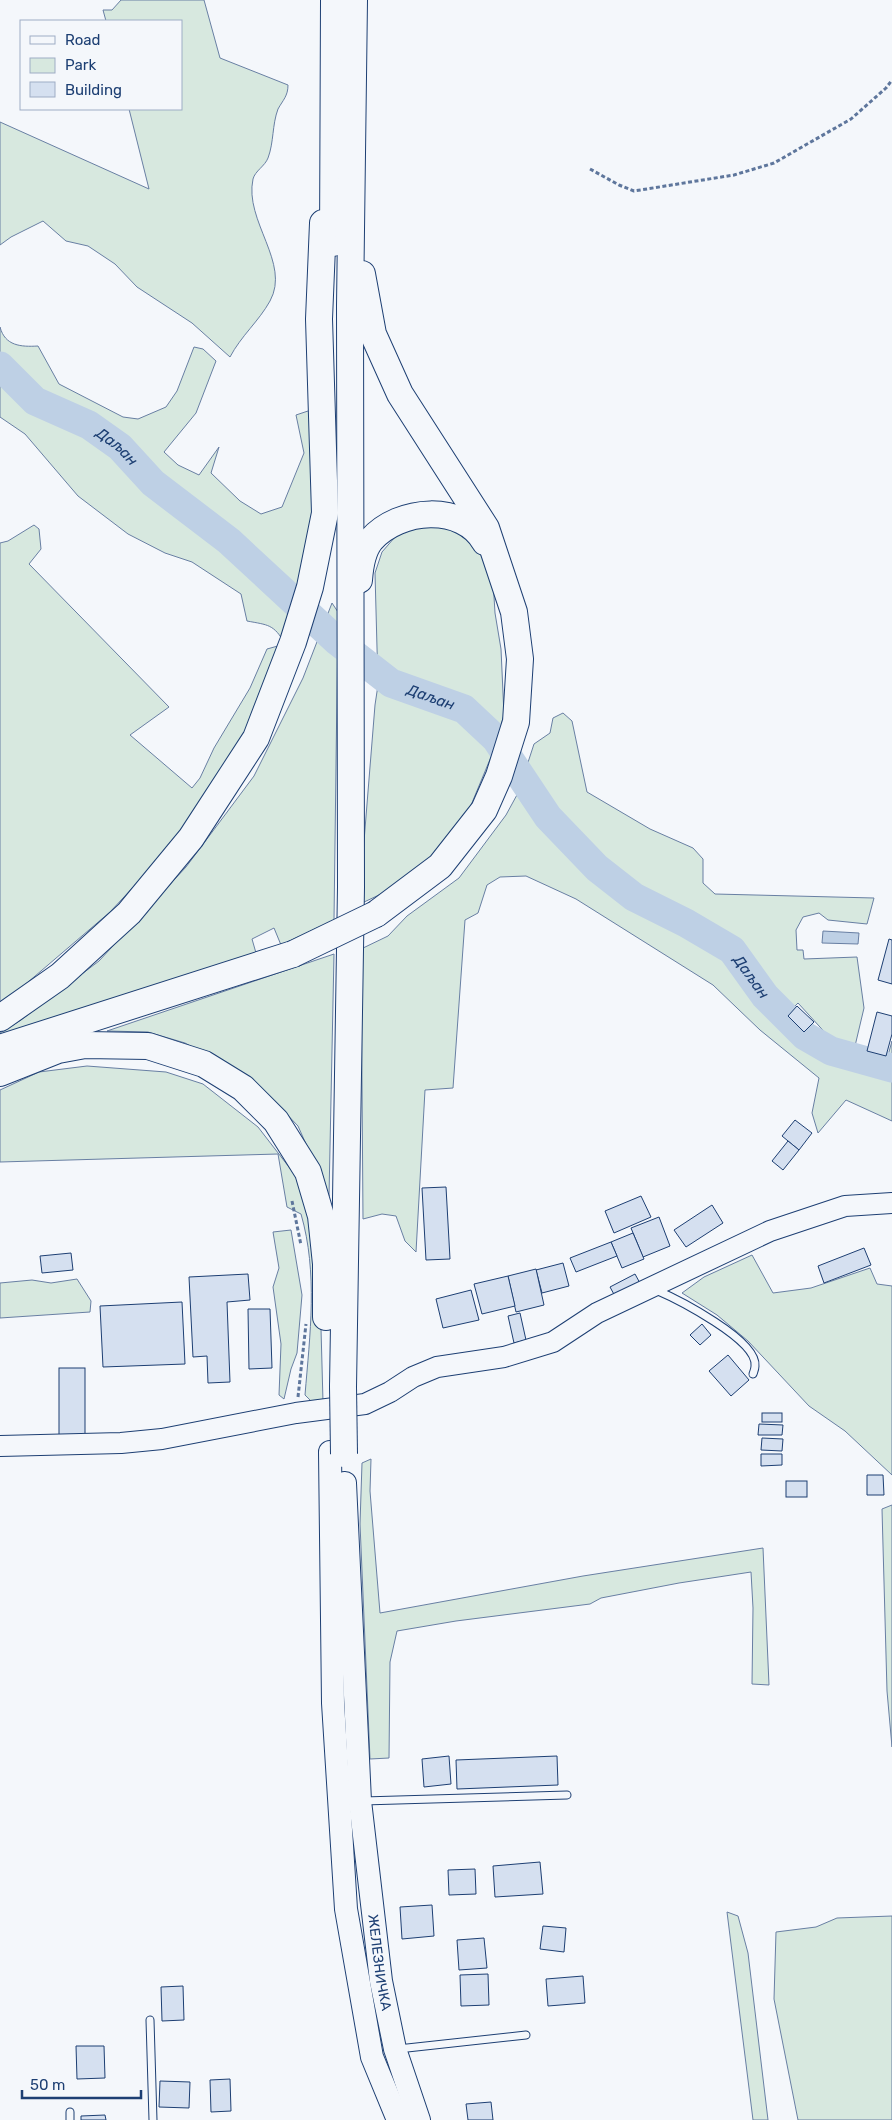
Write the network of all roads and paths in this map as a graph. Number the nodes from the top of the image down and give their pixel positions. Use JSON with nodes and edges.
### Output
{"nodes":[{"id":1,"x":344,"y":0,"type":"edge"},
{"id":2,"x":892,"y":80,"type":"edge"},
{"id":3,"x":590,"y":169,"type":"dead end"},
{"id":4,"x":502,"y":573,"type":"junction"},
{"id":5,"x":349,"y":618,"type":"junction"},
{"id":6,"x":350,"y":691,"type":"junction"},
{"id":7,"x":182,"y":991,"type":"junction"},
{"id":8,"x":0,"y":1018,"type":"edge"},
{"id":9,"x":0,"y":1048,"type":"edge"},
{"id":10,"x":0,"y":1063,"type":"edge"},
{"id":11,"x":0,"y":1073,"type":"edge"},
{"id":12,"x":292,"y":1201,"type":"dead end"},
{"id":13,"x":892,"y":1203,"type":"edge"},
{"id":14,"x":302,"y":1246,"type":"dead end"},
{"id":15,"x":651,"y":1288,"type":"junction"},
{"id":16,"x":307,"y":1316,"type":"dead end"},
{"id":17,"x":753,"y":1374,"type":"dead end"},
{"id":18,"x":333,"y":1386,"type":"junction"},
{"id":19,"x":296,"y":1413,"type":"junction"},
{"id":20,"x":0,"y":1446,"type":"edge"},
{"id":21,"x":337,"y":1453,"type":"joint"},
{"id":22,"x":566,"y":1795,"type":"dead end"},
{"id":23,"x":350,"y":1805,"type":"junction"},
{"id":24,"x":150,"y":2020,"type":"dead end"},
{"id":25,"x":526,"y":2036,"type":"dead end"},
{"id":26,"x":395,"y":2049,"type":"junction"},
{"id":27,"x":153,"y":2120,"type":"edge"},
{"id":28,"x":398,"y":2120,"type":"edge"},
{"id":29,"x":419,"y":2120,"type":"edge"}],
"edges":[{"from":1,"to":4,"type":"highway"},
{"from":1,"to":5,"type":"highway"},
{"from":1,"to":8,"type":"highway"},
{"from":2,"to":3,"type":"path"},
{"from":4,"to":5,"type":"highway"},
{"from":4,"to":7,"type":"highway","bridge":true},
{"from":5,"to":6,"type":"highway"},
{"from":6,"to":18,"type":"highway"},
{"from":6,"to":18,"type":"highway"},
{"from":7,"to":9,"type":"highway"},
{"from":7,"to":10,"type":"highway"},
{"from":11,"to":18,"type":"highway"},
{"from":12,"to":14,"type":"path"},
{"from":13,"to":15,"type":"street"},
{"from":15,"to":17,"type":"lane"},
{"from":15,"to":19,"type":"street"},
{"from":16,"to":19,"type":"path"},
{"from":18,"to":21,"type":"highway","bridge":true},
{"from":19,"to":20,"type":"street"},
{"from":21,"to":23,"type":"main road"},
{"from":22,"to":23,"type":"lane"},
{"from":23,"to":26,"type":"main road","name":"ЖЕЛЕЗНИЧКА"},
{"from":23,"to":28,"type":"main road","name":"ЖЕЛЕЗНИЧКА"},
{"from":24,"to":27,"type":"lane"},
{"from":25,"to":26,"type":"lane"},
{"from":26,"to":29,"type":"main road","name":"ЖЕЛЕЗНИЧКА"}]}
